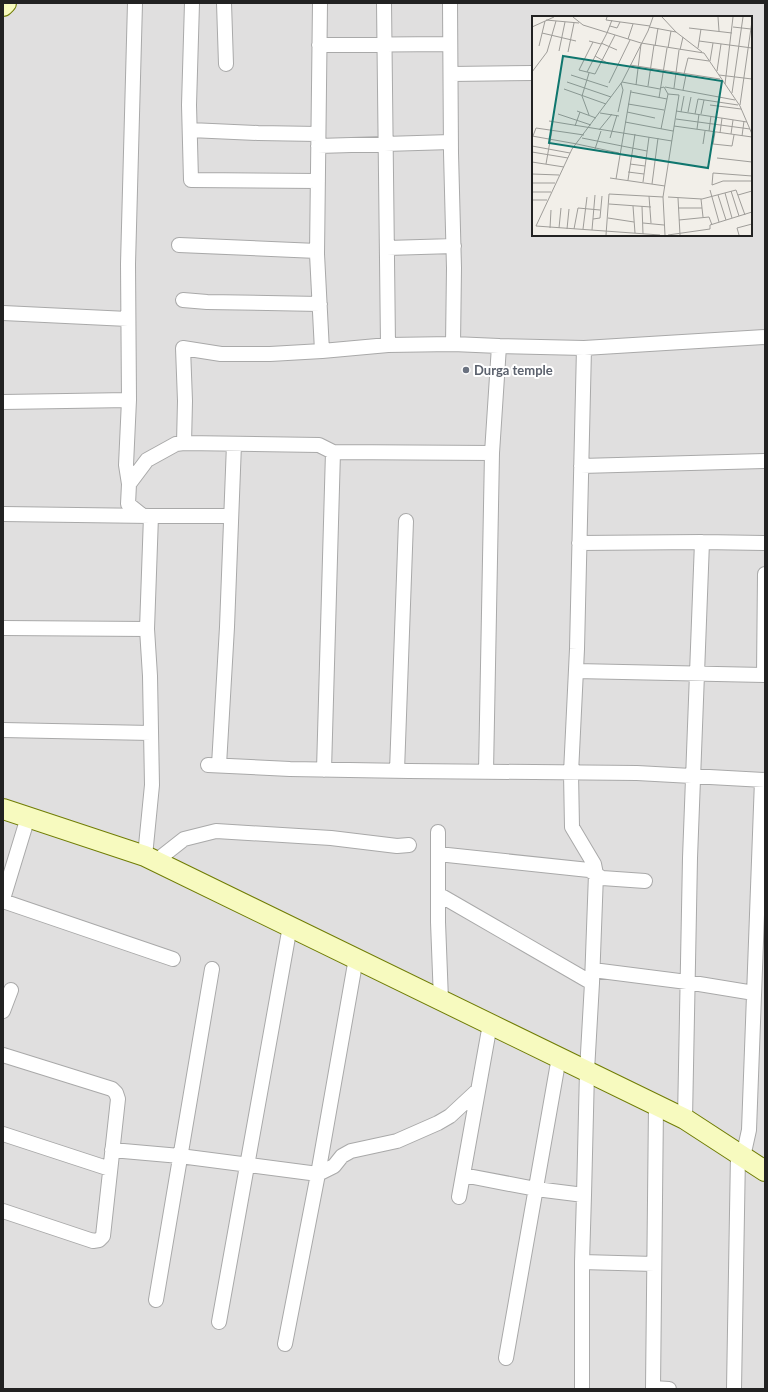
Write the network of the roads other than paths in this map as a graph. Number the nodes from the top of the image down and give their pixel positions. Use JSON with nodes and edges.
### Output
{"nodes":[{"id":1,"x":6,"y":3,"type":"edge"},
{"id":2,"x":135,"y":3,"type":"edge"},
{"id":3,"x":192,"y":3,"type":"edge"},
{"id":4,"x":224,"y":3,"type":"edge"},
{"id":5,"x":320,"y":3,"type":"edge"},
{"id":6,"x":384,"y":3,"type":"edge"},
{"id":7,"x":450,"y":3,"type":"edge"},
{"id":8,"x":3,"y":6,"type":"edge"},
{"id":9,"x":450,"y":44,"type":"junction"},
{"id":10,"x":320,"y":45,"type":"junction"},
{"id":11,"x":384,"y":45,"type":"junction"},
{"id":12,"x":226,"y":64,"type":"dead end"},
{"id":13,"x":532,"y":73,"type":"edge"},
{"id":14,"x":451,"y":74,"type":"junction"},
{"id":15,"x":190,"y":130,"type":"junction"},
{"id":16,"x":318,"y":140,"type":"junction"},
{"id":17,"x":451,"y":142,"type":"junction"},
{"id":18,"x":386,"y":145,"type":"junction"},
{"id":19,"x":318,"y":181,"type":"junction"},
{"id":20,"x":179,"y":245,"type":"dead end"},
{"id":21,"x":454,"y":246,"type":"junction"},
{"id":22,"x":387,"y":248,"type":"junction"},
{"id":23,"x":317,"y":251,"type":"junction"},
{"id":24,"x":183,"y":300,"type":"dead end"},
{"id":25,"x":320,"y":304,"type":"junction"},
{"id":26,"x":3,"y":313,"type":"edge"},
{"id":27,"x":128,"y":319,"type":"junction"},
{"id":28,"x":765,"y":337,"type":"edge"},
{"id":29,"x":453,"y":344,"type":"junction"},
{"id":30,"x":388,"y":345,"type":"junction"},
{"id":31,"x":499,"y":346,"type":"junction"},
{"id":32,"x":584,"y":348,"type":"junction"},
{"id":33,"x":322,"y":351,"type":"junction"},
{"id":34,"x":129,"y":400,"type":"junction"},
{"id":35,"x":3,"y":402,"type":"edge"},
{"id":36,"x":184,"y":443,"type":"junction"},
{"id":37,"x":234,"y":444,"type":"junction"},
{"id":38,"x":333,"y":452,"type":"junction"},
{"id":39,"x":492,"y":453,"type":"junction"},
{"id":40,"x":765,"y":461,"type":"edge"},
{"id":41,"x":581,"y":466,"type":"junction"},
{"id":42,"x":130,"y":484,"type":"junction"},
{"id":43,"x":3,"y":514,"type":"edge"},
{"id":44,"x":147,"y":516,"type":"junction"},
{"id":45,"x":230,"y":516,"type":"junction"},
{"id":46,"x":406,"y":521,"type":"dead end"},
{"id":47,"x":702,"y":542,"type":"junction"},
{"id":48,"x":580,"y":543,"type":"junction"},
{"id":49,"x":765,"y":543,"type":"edge"},
{"id":50,"x":765,"y":574,"type":"edge"},
{"id":51,"x":3,"y":628,"type":"edge"},
{"id":52,"x":147,"y":629,"type":"junction"},
{"id":53,"x":576,"y":672,"type":"junction"},
{"id":54,"x":696,"y":673,"type":"junction"},
{"id":55,"x":764,"y":675,"type":"edge"},
{"id":56,"x":3,"y":730,"type":"edge"},
{"id":57,"x":151,"y":733,"type":"junction"},
{"id":58,"x":324,"y":770,"type":"junction"},
{"id":59,"x":397,"y":771,"type":"junction"},
{"id":60,"x":486,"y":772,"type":"junction"},
{"id":61,"x":571,"y":773,"type":"junction"},
{"id":62,"x":692,"y":776,"type":"junction"},
{"id":63,"x":763,"y":780,"type":"edge"},
{"id":64,"x":3,"y":809,"type":"edge"},
{"id":65,"x":28,"y":818,"type":"junction"},
{"id":66,"x":438,"y":832,"type":"dead end"},
{"id":67,"x":409,"y":846,"type":"dead end"},
{"id":68,"x":438,"y":854,"type":"junction"},
{"id":69,"x":151,"y":858,"type":"junction"},
{"id":70,"x":596,"y":874,"type":"junction"},
{"id":71,"x":645,"y":881,"type":"dead end"},
{"id":72,"x":438,"y":894,"type":"junction"},
{"id":73,"x":3,"y":900,"type":"edge"},
{"id":74,"x":290,"y":926,"type":"junction"},
{"id":75,"x":356,"y":958,"type":"junction"},
{"id":76,"x":173,"y":959,"type":"dead end"},
{"id":77,"x":212,"y":969,"type":"dead end"},
{"id":78,"x":592,"y":976,"type":"junction"},
{"id":79,"x":687,"y":982,"type":"junction"},
{"id":80,"x":11,"y":990,"type":"dead end"},
{"id":81,"x":754,"y":993,"type":"junction"},
{"id":82,"x":441,"y":1000,"type":"junction"},
{"id":83,"x":3,"y":1011,"type":"edge"},
{"id":84,"x":490,"y":1024,"type":"junction"},
{"id":85,"x":3,"y":1055,"type":"edge"},
{"id":86,"x":559,"y":1057,"type":"junction"},
{"id":87,"x":587,"y":1071,"type":"junction"},
{"id":88,"x":478,"y":1090,"type":"junction"},
{"id":89,"x":656,"y":1105,"type":"junction"},
{"id":90,"x":684,"y":1119,"type":"junction"},
{"id":91,"x":3,"y":1134,"type":"edge"},
{"id":92,"x":112,"y":1150,"type":"junction"},
{"id":93,"x":740,"y":1155,"type":"junction"},
{"id":94,"x":180,"y":1156,"type":"junction"},
{"id":95,"x":247,"y":1165,"type":"junction"},
{"id":96,"x":110,"y":1169,"type":"junction"},
{"id":97,"x":765,"y":1171,"type":"edge"},
{"id":98,"x":318,"y":1174,"type":"junction"},
{"id":99,"x":463,"y":1175,"type":"junction"},
{"id":100,"x":536,"y":1189,"type":"junction"},
{"id":101,"x":584,"y":1195,"type":"junction"},
{"id":102,"x":459,"y":1197,"type":"dead end"},
{"id":103,"x":3,"y":1211,"type":"edge"},
{"id":104,"x":582,"y":1262,"type":"junction"},
{"id":105,"x":654,"y":1264,"type":"junction"},
{"id":106,"x":156,"y":1300,"type":"dead end"},
{"id":107,"x":219,"y":1322,"type":"dead end"},
{"id":108,"x":285,"y":1344,"type":"dead end"},
{"id":109,"x":506,"y":1358,"type":"dead end"},
{"id":110,"x":653,"y":1388,"type":"edge"},
{"id":111,"x":582,"y":1389,"type":"edge"},
{"id":112,"x":669,"y":1389,"type":"edge"},
{"id":113,"x":734,"y":1389,"type":"edge"}],
"edges":[{"from":1,"to":8,"type":"street"},
{"from":2,"to":27,"type":"street"},
{"from":3,"to":15,"type":"street"},
{"from":4,"to":12,"type":"street"},
{"from":5,"to":10,"type":"street"},
{"from":6,"to":11,"type":"street"},
{"from":7,"to":9,"type":"street"},
{"from":9,"to":11,"type":"street"},
{"from":9,"to":14,"type":"street"},
{"from":10,"to":11,"type":"street"},
{"from":10,"to":16,"type":"street"},
{"from":11,"to":18,"type":"street"},
{"from":13,"to":14,"type":"street"},
{"from":14,"to":17,"type":"street"},
{"from":15,"to":16,"type":"street"},
{"from":15,"to":19,"type":"street"},
{"from":16,"to":18,"type":"street"},
{"from":16,"to":19,"type":"street"},
{"from":17,"to":18,"type":"street"},
{"from":17,"to":21,"type":"street"},
{"from":18,"to":22,"type":"street"},
{"from":19,"to":23,"type":"street"},
{"from":20,"to":23,"type":"street"},
{"from":21,"to":22,"type":"street"},
{"from":21,"to":29,"type":"street"},
{"from":22,"to":30,"type":"street"},
{"from":23,"to":25,"type":"street"},
{"from":24,"to":25,"type":"street"},
{"from":25,"to":33,"type":"street"},
{"from":26,"to":27,"type":"street"},
{"from":27,"to":34,"type":"street"},
{"from":28,"to":32,"type":"street"},
{"from":29,"to":30,"type":"street"},
{"from":29,"to":31,"type":"street"},
{"from":30,"to":33,"type":"street"},
{"from":31,"to":32,"type":"street"},
{"from":31,"to":39,"type":"street"},
{"from":32,"to":41,"type":"street"},
{"from":33,"to":36,"type":"street"},
{"from":34,"to":35,"type":"street"},
{"from":34,"to":42,"type":"street"},
{"from":36,"to":37,"type":"street"},
{"from":36,"to":42,"type":"street"},
{"from":37,"to":38,"type":"street"},
{"from":37,"to":45,"type":"street"},
{"from":38,"to":39,"type":"street"},
{"from":38,"to":58,"type":"street"},
{"from":39,"to":60,"type":"street"},
{"from":40,"to":41,"type":"street"},
{"from":41,"to":48,"type":"street"},
{"from":42,"to":44,"type":"street"},
{"from":43,"to":44,"type":"street"},
{"from":44,"to":45,"type":"street"},
{"from":44,"to":52,"type":"street"},
{"from":45,"to":58,"type":"street"},
{"from":46,"to":59,"type":"street"},
{"from":47,"to":48,"type":"street"},
{"from":47,"to":49,"type":"street"},
{"from":47,"to":54,"type":"street"},
{"from":48,"to":53,"type":"street"},
{"from":50,"to":55,"type":"street"},
{"from":51,"to":52,"type":"street"},
{"from":52,"to":57,"type":"street"},
{"from":53,"to":54,"type":"street"},
{"from":53,"to":61,"type":"street"},
{"from":54,"to":55,"type":"street"},
{"from":54,"to":62,"type":"street"},
{"from":56,"to":57,"type":"street"},
{"from":57,"to":69,"type":"street"},
{"from":58,"to":59,"type":"street"},
{"from":59,"to":60,"type":"street"},
{"from":60,"to":61,"type":"street"},
{"from":61,"to":62,"type":"street"},
{"from":61,"to":70,"type":"street"},
{"from":62,"to":63,"type":"street"},
{"from":62,"to":79,"type":"street"},
{"from":63,"to":81,"type":"street"},
{"from":64,"to":65,"type":"street"},
{"from":65,"to":69,"type":"street"},
{"from":65,"to":73,"type":"street"},
{"from":66,"to":68,"type":"street"},
{"from":67,"to":69,"type":"street"},
{"from":68,"to":70,"type":"street"},
{"from":68,"to":72,"type":"street"},
{"from":69,"to":74,"type":"street"},
{"from":70,"to":71,"type":"street"},
{"from":70,"to":78,"type":"street"},
{"from":72,"to":78,"type":"street"},
{"from":72,"to":82,"type":"street"},
{"from":73,"to":76,"type":"street"},
{"from":74,"to":75,"type":"street"},
{"from":74,"to":95,"type":"street"},
{"from":75,"to":82,"type":"street"},
{"from":75,"to":98,"type":"street"},
{"from":77,"to":94,"type":"street"},
{"from":78,"to":79,"type":"street"},
{"from":78,"to":87,"type":"street"},
{"from":79,"to":81,"type":"street"},
{"from":79,"to":90,"type":"street"},
{"from":80,"to":83,"type":"street"},
{"from":81,"to":93,"type":"street"},
{"from":82,"to":84,"type":"street"},
{"from":84,"to":86,"type":"street"},
{"from":84,"to":88,"type":"street"},
{"from":85,"to":92,"type":"street"},
{"from":86,"to":87,"type":"street"},
{"from":86,"to":100,"type":"street"},
{"from":87,"to":89,"type":"street"},
{"from":87,"to":101,"type":"street"},
{"from":88,"to":98,"type":"street"},
{"from":88,"to":99,"type":"street"},
{"from":89,"to":90,"type":"street"},
{"from":89,"to":105,"type":"street"},
{"from":90,"to":93,"type":"street"},
{"from":91,"to":96,"type":"street"},
{"from":92,"to":94,"type":"street"},
{"from":92,"to":96,"type":"street"},
{"from":93,"to":97,"type":"street"},
{"from":93,"to":113,"type":"street"},
{"from":94,"to":95,"type":"street"},
{"from":94,"to":106,"type":"street"},
{"from":95,"to":98,"type":"street"},
{"from":95,"to":107,"type":"street"},
{"from":96,"to":103,"type":"street"},
{"from":98,"to":108,"type":"street"},
{"from":99,"to":100,"type":"street"},
{"from":99,"to":102,"type":"street"},
{"from":100,"to":101,"type":"street"},
{"from":100,"to":109,"type":"street"},
{"from":101,"to":104,"type":"street"},
{"from":104,"to":105,"type":"street"},
{"from":104,"to":111,"type":"street"},
{"from":105,"to":110,"type":"street"},
{"from":110,"to":112,"type":"street"}]}
